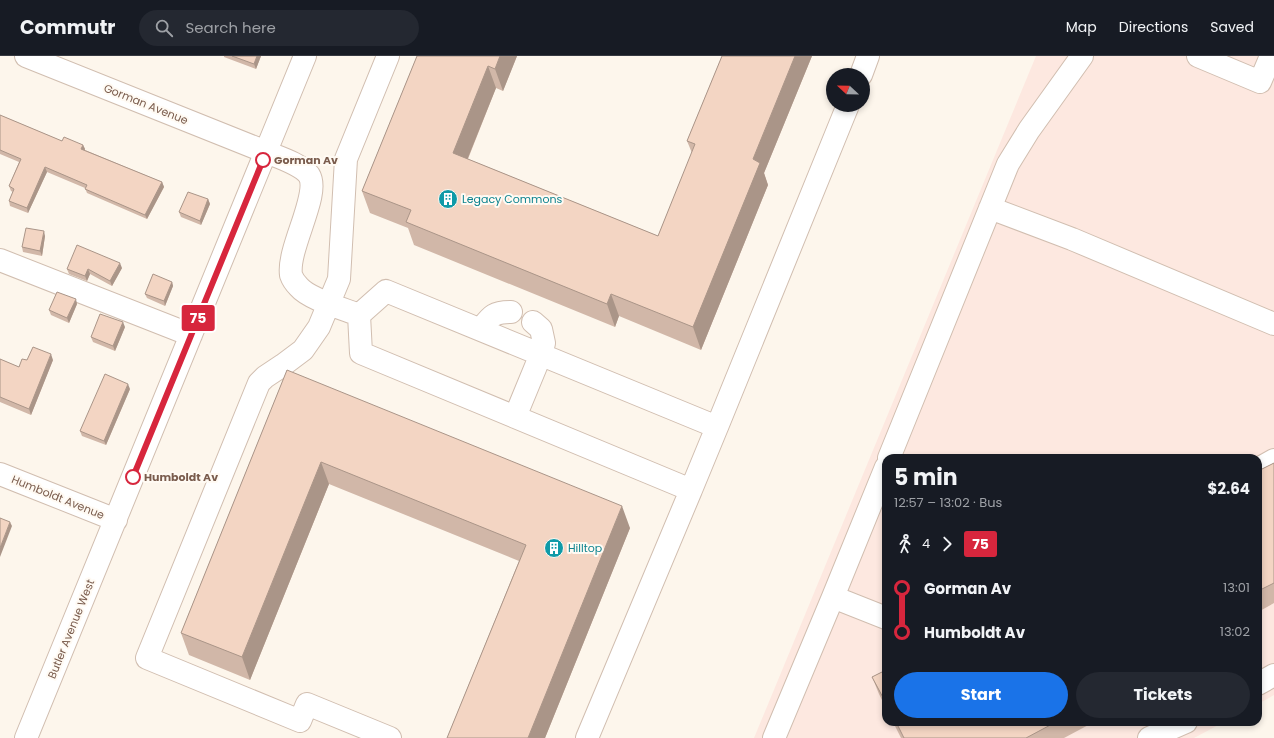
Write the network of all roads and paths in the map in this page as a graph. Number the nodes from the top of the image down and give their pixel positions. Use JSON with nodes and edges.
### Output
{"nodes":[{"id":1,"x":26,"y":56,"type":"edge"},
{"id":2,"x":305,"y":56,"type":"edge"},
{"id":3,"x":388,"y":56,"type":"edge"},
{"id":4,"x":868,"y":56,"type":"edge"},
{"id":5,"x":1082,"y":56,"type":"edge"},
{"id":6,"x":1198,"y":56,"type":"edge"},
{"id":7,"x":1270,"y":56,"type":"edge"},
{"id":8,"x":864,"y":68,"type":"edge"},
{"id":9,"x":845,"y":112,"type":"edge"},
{"id":10,"x":266,"y":152,"type":"junction"},
{"id":11,"x":990,"y":208,"type":"junction"},
{"id":12,"x":0,"y":260,"type":"edge"},
{"id":13,"x":329,"y":303,"type":"junction"},
{"id":14,"x":511,"y":312,"type":"dead end"},
{"id":15,"x":359,"y":316,"type":"junction"},
{"id":16,"x":533,"y":322,"type":"dead end"},
{"id":17,"x":1274,"y":324,"type":"edge"},
{"id":18,"x":481,"y":329,"type":"junction"},
{"id":19,"x":191,"y":335,"type":"junction"},
{"id":20,"x":541,"y":354,"type":"junction"},
{"id":21,"x":515,"y":417,"type":"junction"},
{"id":22,"x":717,"y":427,"type":"junction"},
{"id":23,"x":892,"y":454,"type":"edge"},
{"id":24,"x":1274,"y":460,"type":"edge"},
{"id":25,"x":1262,"y":467,"type":"edge"},
{"id":26,"x":0,"y":474,"type":"edge"},
{"id":27,"x":882,"y":477,"type":"edge"},
{"id":28,"x":691,"y":490,"type":"junction"},
{"id":29,"x":116,"y":520,"type":"junction"},
{"id":30,"x":833,"y":597,"type":"junction"},
{"id":31,"x":882,"y":616,"type":"edge"},
{"id":32,"x":1274,"y":675,"type":"edge"},
{"id":33,"x":1262,"y":682,"type":"edge"},
{"id":34,"x":1177,"y":726,"type":"edge"},
{"id":35,"x":26,"y":738,"type":"edge"},
{"id":36,"x":390,"y":738,"type":"edge"},
{"id":37,"x":587,"y":738,"type":"edge"},
{"id":38,"x":774,"y":738,"type":"edge"},
{"id":39,"x":1149,"y":738,"type":"edge"}],
"edges":[{"from":1,"to":10,"type":"street","name":"Gorman Avenue"},
{"from":2,"to":10,"type":"street","name":"Butler Avenue West"},
{"from":3,"to":13,"type":"street"},
{"from":4,"to":8,"type":"street"},
{"from":5,"to":11,"type":"street"},
{"from":6,"to":7,"type":"street"},
{"from":9,"to":22,"type":"street"},
{"from":10,"to":13,"type":"street","name":"Gorman Avenue"},
{"from":10,"to":19,"type":"street","name":"Butler Avenue West"},
{"from":11,"to":17,"type":"street"},
{"from":11,"to":23,"type":"street"},
{"from":12,"to":19,"type":"street"},
{"from":13,"to":15,"type":"street","name":"Gorman Avenue"},
{"from":13,"to":36,"type":"street"},
{"from":14,"to":18,"type":"street"},
{"from":15,"to":18,"type":"street"},
{"from":15,"to":21,"type":"street"},
{"from":16,"to":20,"type":"street"},
{"from":18,"to":20,"type":"street"},
{"from":19,"to":29,"type":"street","name":"Butler Avenue West"},
{"from":20,"to":21,"type":"street"},
{"from":20,"to":22,"type":"street"},
{"from":21,"to":28,"type":"street"},
{"from":22,"to":28,"type":"street"},
{"from":24,"to":25,"type":"street"},
{"from":26,"to":29,"type":"street","name":"Humboldt Avenue"},
{"from":27,"to":30,"type":"street"},
{"from":28,"to":37,"type":"street"},
{"from":29,"to":35,"type":"street","name":"Butler Avenue West"},
{"from":30,"to":31,"type":"street"},
{"from":30,"to":38,"type":"street"},
{"from":32,"to":33,"type":"street"},
{"from":34,"to":39,"type":"street"}]}
